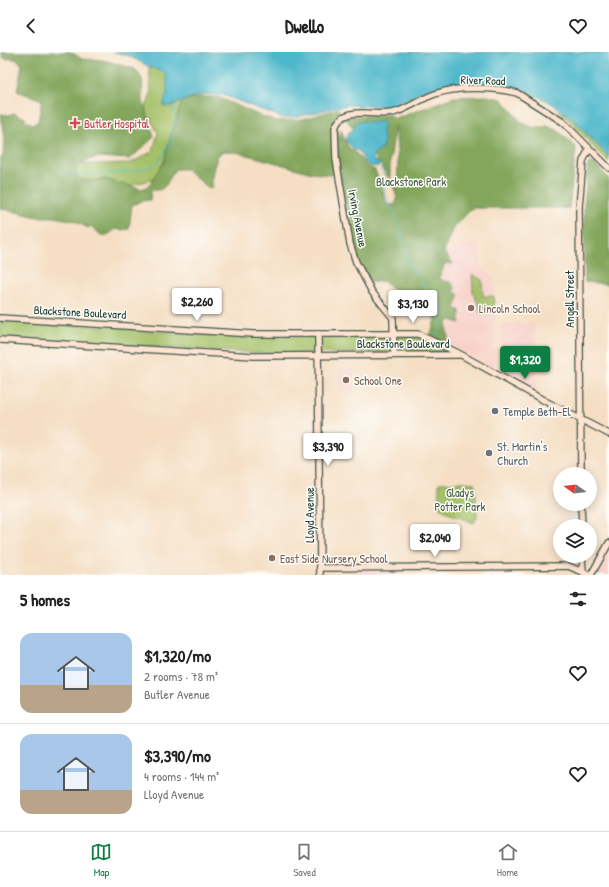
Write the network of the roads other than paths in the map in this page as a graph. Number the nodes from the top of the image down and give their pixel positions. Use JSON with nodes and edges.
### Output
{"nodes":[{"id":1,"x":336,"y":123,"type":"joint"},
{"id":2,"x":589,"y":149,"type":"junction"},
{"id":3,"x":609,"y":168,"type":"edge"},
{"id":4,"x":0,"y":318,"type":"edge"},
{"id":5,"x":394,"y":333,"type":"junction"},
{"id":6,"x":318,"y":334,"type":"junction"},
{"id":7,"x":0,"y":340,"type":"edge"},
{"id":8,"x":394,"y":354,"type":"junction"},
{"id":9,"x":318,"y":355,"type":"junction"},
{"id":10,"x":461,"y":355,"type":"junction"},
{"id":11,"x":581,"y":420,"type":"junction"},
{"id":12,"x":609,"y":434,"type":"edge"},
{"id":13,"x":581,"y":467,"type":"edge"},
{"id":14,"x":609,"y":543,"type":"edge"},
{"id":15,"x":583,"y":563,"type":"edge"},
{"id":16,"x":320,"y":568,"type":"junction"},
{"id":17,"x":585,"y":573,"type":"edge"},
{"id":18,"x":320,"y":575,"type":"edge"},
{"id":19,"x":591,"y":575,"type":"edge"}],
"edges":[{"from":1,"to":2,"type":"street","name":"River Road"},
{"from":1,"to":5,"type":"street","name":"Irving Avenue"},
{"from":2,"to":3,"type":"street","name":"River Road"},
{"from":2,"to":11,"type":"street","name":"Angell Street"},
{"from":4,"to":6,"type":"street","name":"Blackstone Boulevard"},
{"from":5,"to":6,"type":"street","name":"Blackstone Boulevard"},
{"from":5,"to":8,"type":"street","name":"Irving Avenue"},
{"from":5,"to":10,"type":"street","name":"Blackstone Boulevard"},
{"from":6,"to":9,"type":"street","name":"Lloyd Avenue"},
{"from":7,"to":9,"type":"street","name":"Blackstone Boulevard"},
{"from":8,"to":9,"type":"street","name":"Blackstone Boulevard"},
{"from":8,"to":10,"type":"street","name":"Blackstone Boulevard"},
{"from":9,"to":16,"type":"street","name":"Lloyd Avenue"},
{"from":10,"to":11,"type":"street"},
{"from":11,"to":12,"type":"street"},
{"from":11,"to":13,"type":"street","name":"Angell Street"},
{"from":14,"to":19,"type":"street"},
{"from":15,"to":17,"type":"street"},
{"from":16,"to":17,"type":"street"},
{"from":16,"to":18,"type":"street","name":"Lloyd Avenue"}]}
